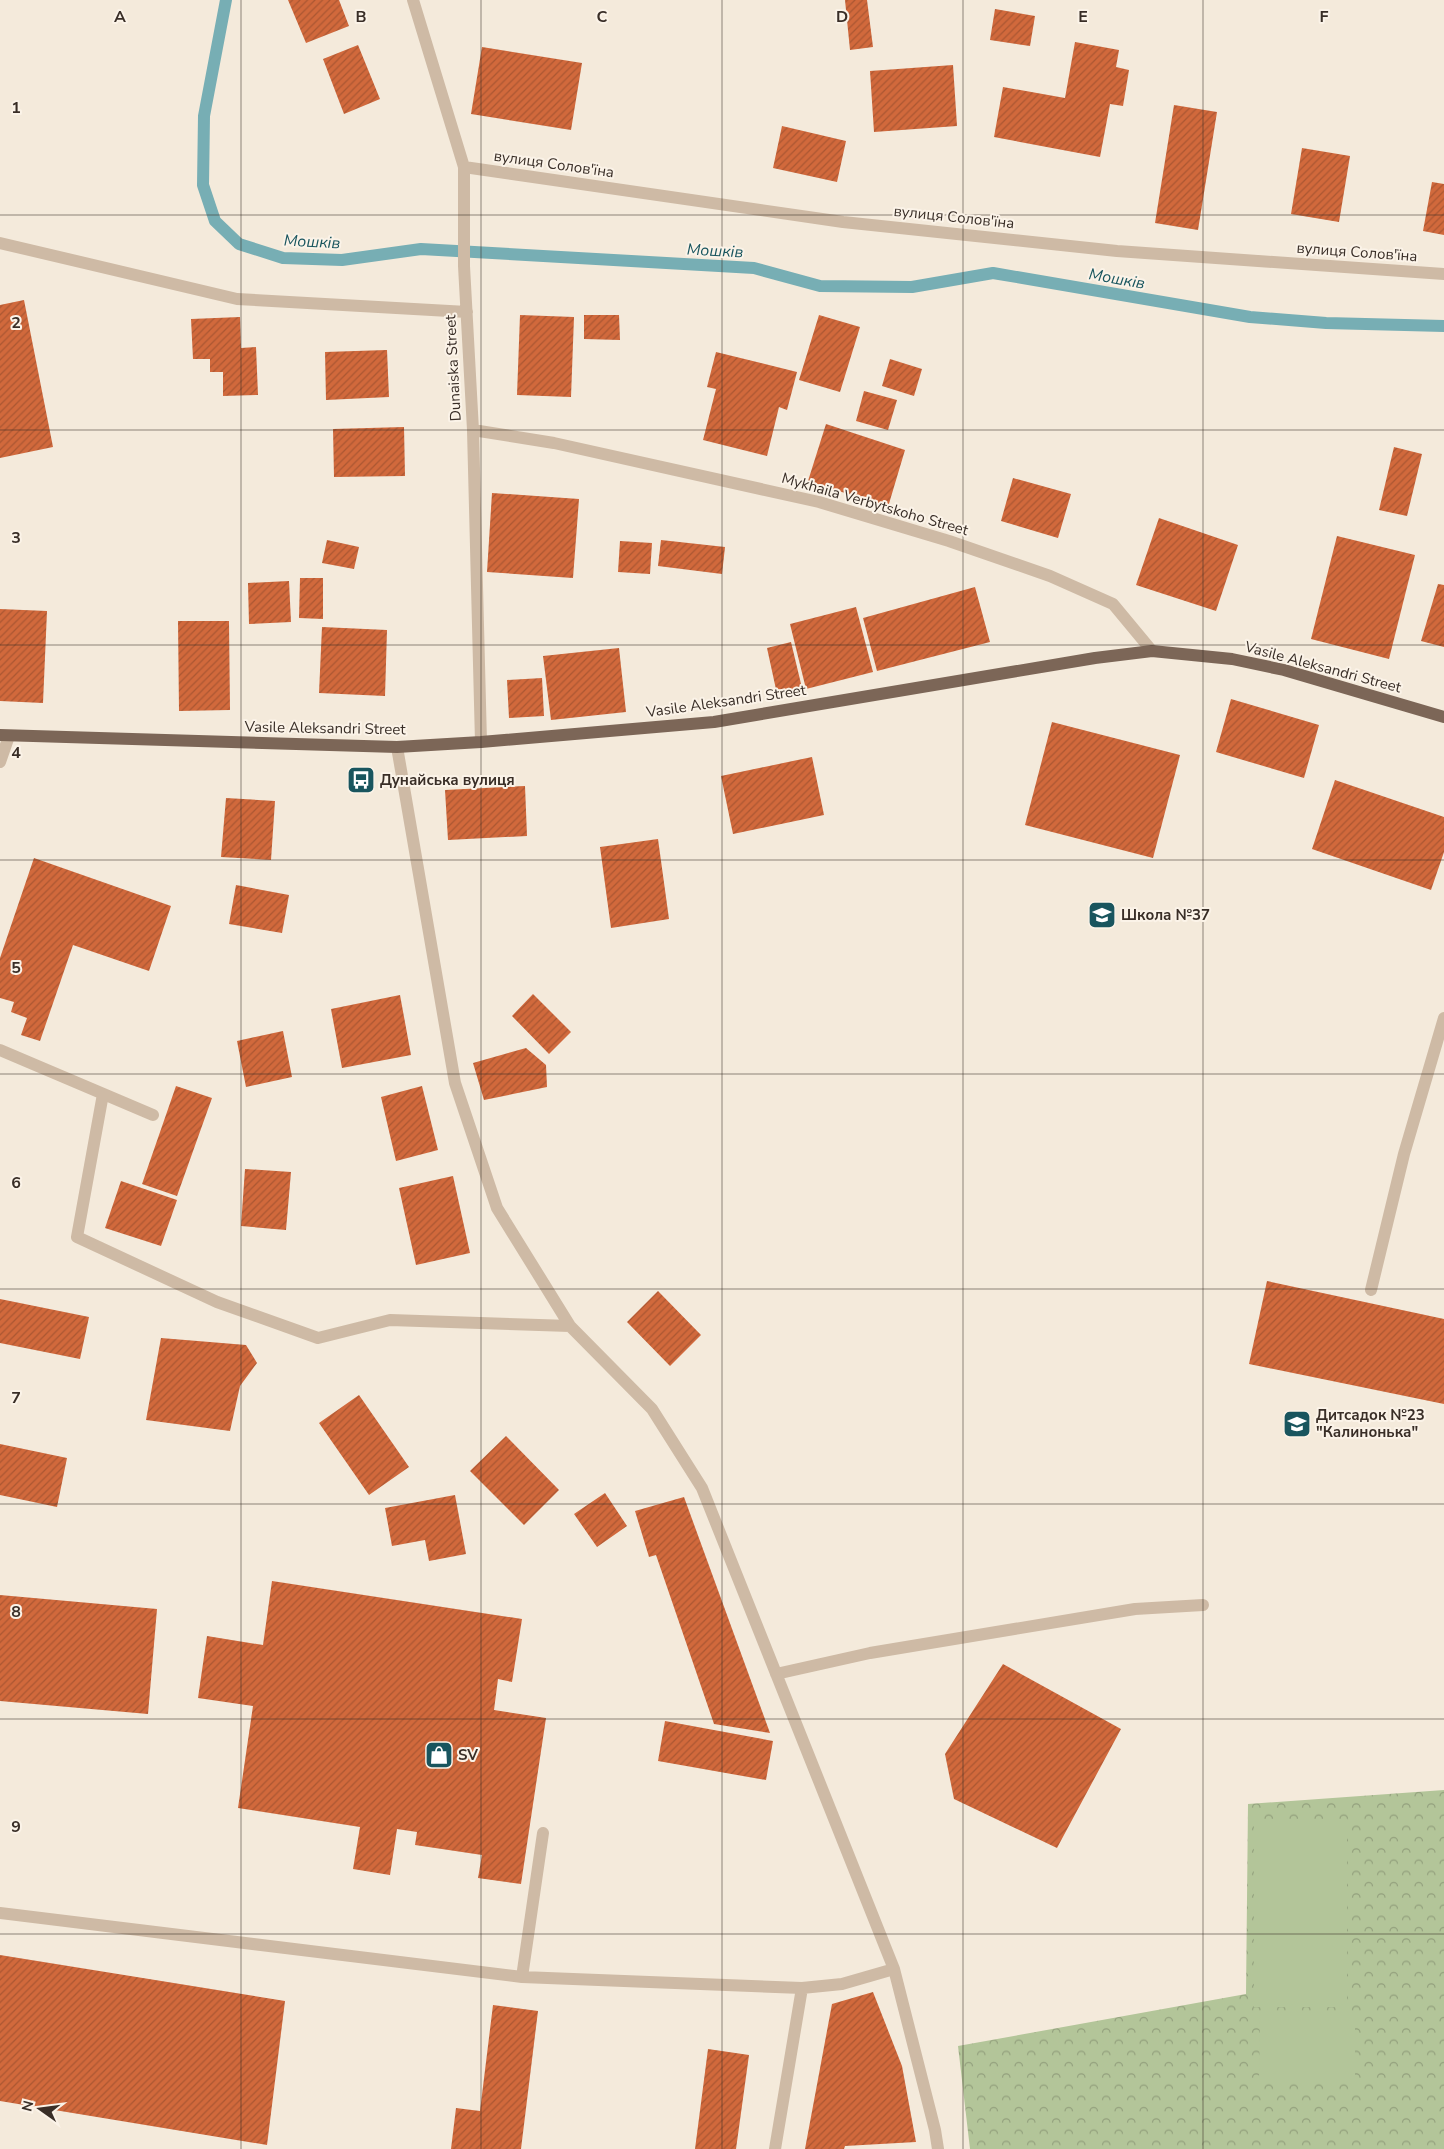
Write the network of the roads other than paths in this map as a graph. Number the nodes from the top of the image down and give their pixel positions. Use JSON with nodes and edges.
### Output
{"nodes":[{"id":1,"x":413,"y":0,"type":"edge"},
{"id":2,"x":464,"y":167,"type":"junction"},
{"id":3,"x":0,"y":243,"type":"edge"},
{"id":4,"x":1444,"y":274,"type":"edge"},
{"id":5,"x":467,"y":312,"type":"junction"},
{"id":6,"x":473,"y":430,"type":"junction"},
{"id":7,"x":1152,"y":651,"type":"junction"},
{"id":8,"x":1444,"y":717,"type":"edge"},
{"id":9,"x":5,"y":735,"type":"edge"},
{"id":10,"x":481,"y":742,"type":"junction"},
{"id":11,"x":397,"y":747,"type":"junction"},
{"id":12,"x":0,"y":762,"type":"edge"},
{"id":13,"x":1444,"y":1018,"type":"edge"},
{"id":14,"x":0,"y":1050,"type":"edge"},
{"id":15,"x":103,"y":1094,"type":"junction"},
{"id":16,"x":153,"y":1115,"type":"dead end"},
{"id":17,"x":1371,"y":1290,"type":"dead end"},
{"id":18,"x":570,"y":1326,"type":"junction"},
{"id":19,"x":1203,"y":1605,"type":"dead end"},
{"id":20,"x":776,"y":1674,"type":"junction"},
{"id":21,"x":543,"y":1833,"type":"dead end"},
{"id":22,"x":0,"y":1913,"type":"edge"},
{"id":23,"x":894,"y":1968,"type":"junction"},
{"id":24,"x":522,"y":1977,"type":"junction"},
{"id":25,"x":802,"y":1988,"type":"junction"},
{"id":26,"x":776,"y":2149,"type":"edge"},
{"id":27,"x":938,"y":2149,"type":"edge"}],
"edges":[{"from":1,"to":2,"type":"street","name":"Dunaiska Street"},
{"from":2,"to":4,"type":"street","name":"вулиця Солов'їна"},
{"from":2,"to":5,"type":"street","name":"Dunaiska Street"},
{"from":3,"to":5,"type":"street"},
{"from":5,"to":6,"type":"street","name":"Dunaiska Street"},
{"from":6,"to":7,"type":"street","name":"Mykhaila Verbytskoho Street"},
{"from":6,"to":10,"type":"street","name":"Dunaiska Street"},
{"from":7,"to":8,"type":"main road","name":"Vasile Aleksandri Street"},
{"from":7,"to":10,"type":"main road","name":"Vasile Aleksandri Street"},
{"from":9,"to":11,"type":"main road","name":"Vasile Aleksandri Street"},
{"from":9,"to":12,"type":"street"},
{"from":10,"to":11,"type":"main road","name":"Vasile Aleksandri Street"},
{"from":11,"to":18,"type":"street"},
{"from":13,"to":17,"type":"street"},
{"from":14,"to":15,"type":"street"},
{"from":15,"to":16,"type":"street"},
{"from":15,"to":18,"type":"street"},
{"from":18,"to":20,"type":"street"},
{"from":19,"to":20,"type":"street"},
{"from":20,"to":23,"type":"street"},
{"from":21,"to":24,"type":"street"},
{"from":22,"to":24,"type":"street"},
{"from":23,"to":25,"type":"street"},
{"from":23,"to":27,"type":"street"},
{"from":24,"to":25,"type":"street"},
{"from":25,"to":26,"type":"street"}]}
